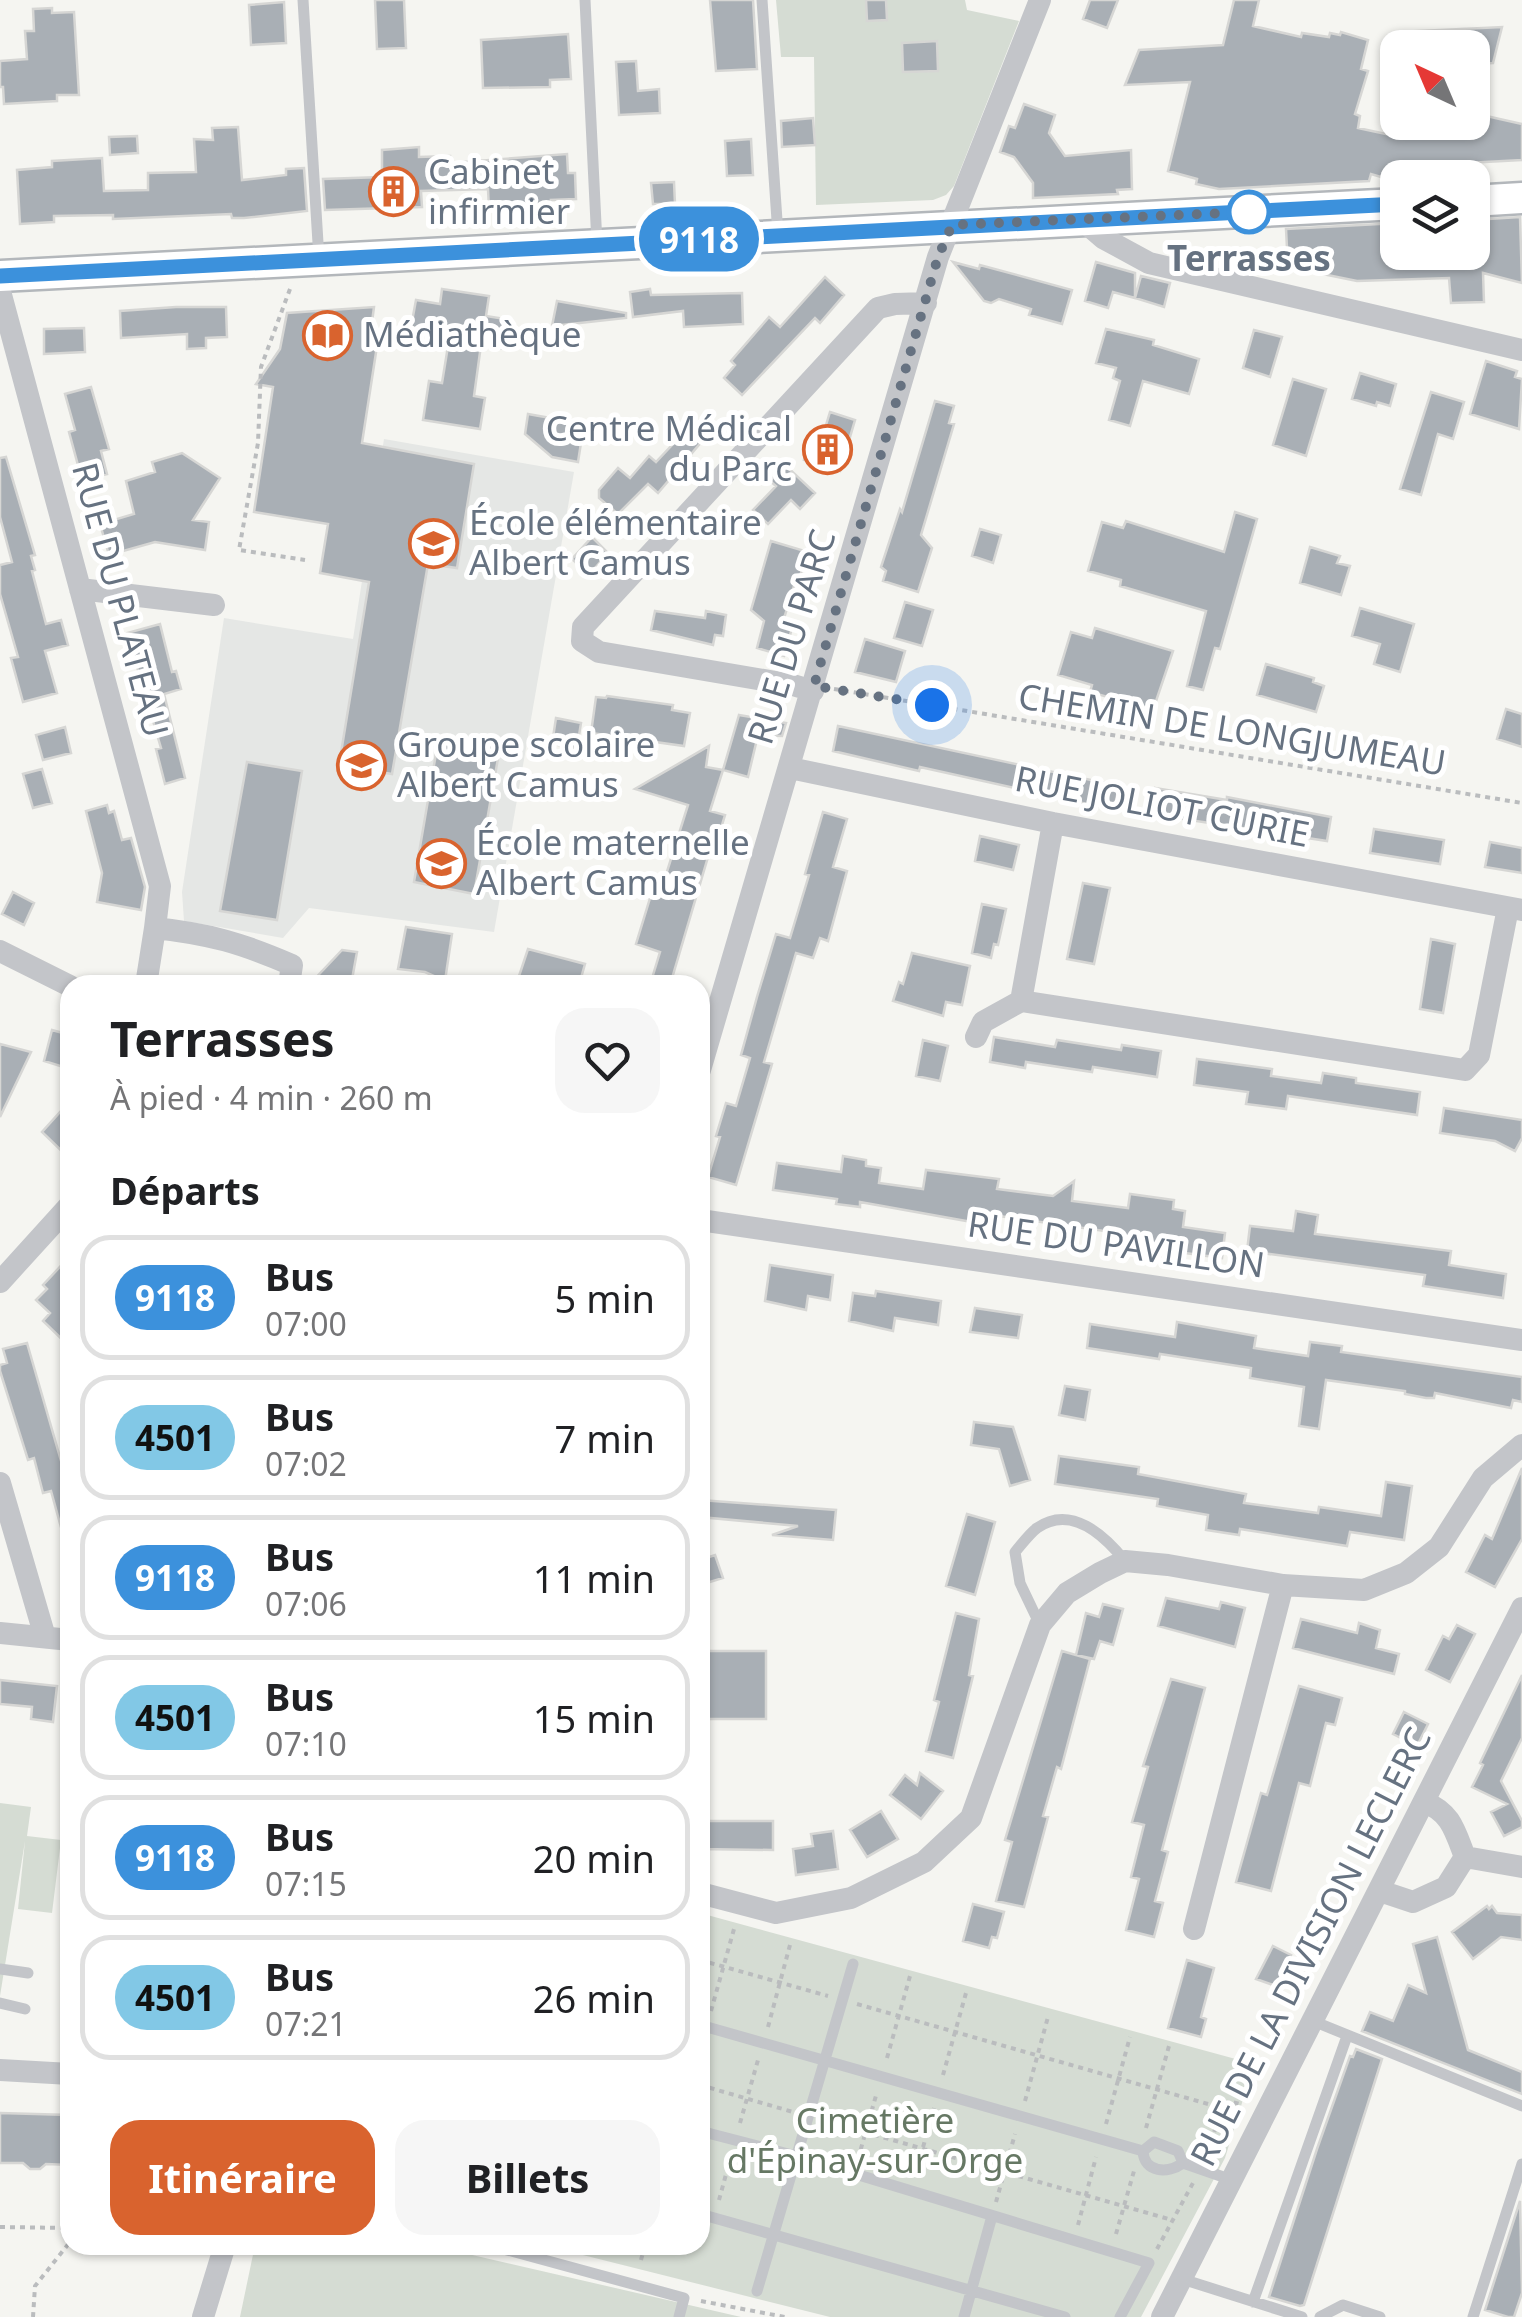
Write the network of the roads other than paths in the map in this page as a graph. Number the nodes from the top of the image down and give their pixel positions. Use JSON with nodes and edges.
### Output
{"nodes":[{"id":1,"x":304,"y":0,"type":"edge"},
{"id":2,"x":585,"y":0,"type":"edge"},
{"id":3,"x":762,"y":0,"type":"edge"},
{"id":4,"x":1040,"y":0,"type":"edge"},
{"id":5,"x":1522,"y":198,"type":"edge"},
{"id":6,"x":1490,"y":200,"type":"edge"},
{"id":7,"x":1380,"y":205,"type":"edge"},
{"id":8,"x":1081,"y":219,"type":"junction"},
{"id":9,"x":952,"y":225,"type":"junction"},
{"id":10,"x":778,"y":234,"type":"junction"},
{"id":11,"x":597,"y":244,"type":"junction"},
{"id":12,"x":307,"y":259,"type":"junction"},
{"id":13,"x":0,"y":276,"type":"edge"},
{"id":14,"x":0,"y":291,"type":"edge"},
{"id":15,"x":926,"y":303,"type":"junction"},
{"id":16,"x":1522,"y":350,"type":"edge"},
{"id":17,"x":80,"y":589,"type":"junction"},
{"id":18,"x":214,"y":605,"type":"dead end"},
{"id":19,"x":814,"y":688,"type":"junction"},
{"id":20,"x":790,"y":768,"type":"junction"},
{"id":21,"x":1054,"y":823,"type":"junction"},
{"id":22,"x":1515,"y":909,"type":"edge"},
{"id":23,"x":155,"y":928,"type":"junction"},
{"id":24,"x":0,"y":952,"type":"edge"},
{"id":25,"x":148,"y":975,"type":"edge"},
{"id":26,"x":290,"y":975,"type":"edge"},
{"id":27,"x":60,"y":981,"type":"edge"},
{"id":28,"x":1021,"y":1001,"type":"junction"},
{"id":29,"x":710,"y":1036,"type":"edge"},
{"id":30,"x":976,"y":1037,"type":"dead end"},
{"id":31,"x":60,"y":1215,"type":"edge"},
{"id":32,"x":710,"y":1221,"type":"edge"},
{"id":33,"x":0,"y":1282,"type":"edge"},
{"id":34,"x":1522,"y":1340,"type":"edge"},
{"id":35,"x":1522,"y":1445,"type":"edge"},
{"id":36,"x":0,"y":1483,"type":"edge"},
{"id":37,"x":1125,"y":1561,"type":"junction"},
{"id":38,"x":1283,"y":1585,"type":"junction"},
{"id":39,"x":1522,"y":1608,"type":"edge"},
{"id":40,"x":1040,"y":1625,"type":"junction"},
{"id":41,"x":0,"y":1634,"type":"edge"},
{"id":42,"x":45,"y":1638,"type":"junction"},
{"id":43,"x":60,"y":1639,"type":"edge"},
{"id":44,"x":1424,"y":1802,"type":"junction"},
{"id":45,"x":1465,"y":1857,"type":"junction"},
{"id":46,"x":1522,"y":1867,"type":"edge"},
{"id":47,"x":1380,"y":1891,"type":"junction"},
{"id":48,"x":710,"y":1895,"type":"edge"},
{"id":49,"x":1194,"y":1930,"type":"dead end"},
{"id":50,"x":853,"y":1964,"type":"dead end"},
{"id":51,"x":0,"y":1969,"type":"edge"},
{"id":52,"x":28,"y":1972,"type":"dead end"},
{"id":53,"x":0,"y":2003,"type":"edge"},
{"id":54,"x":25,"y":2009,"type":"dead end"},
{"id":55,"x":1314,"y":2021,"type":"junction"},
{"id":56,"x":710,"y":2028,"type":"edge"},
{"id":57,"x":1347,"y":2036,"type":"junction"},
{"id":58,"x":825,"y":2060,"type":"junction"},
{"id":59,"x":0,"y":2070,"type":"edge"},
{"id":60,"x":60,"y":2073,"type":"edge"},
{"id":61,"x":1522,"y":2106,"type":"edge"},
{"id":62,"x":710,"y":2134,"type":"edge"},
{"id":63,"x":1143,"y":2151,"type":"junction"},
{"id":64,"x":796,"y":2156,"type":"junction"},
{"id":65,"x":1183,"y":2163,"type":"junction"},
{"id":66,"x":1522,"y":2164,"type":"edge"},
{"id":67,"x":1232,"y":2180,"type":"junction"},
{"id":68,"x":992,"y":2216,"type":"junction"},
{"id":69,"x":710,"y":2217,"type":"edge"},
{"id":70,"x":774,"y":2235,"type":"junction"},
{"id":71,"x":222,"y":2255,"type":"edge"},
{"id":72,"x":526,"y":2255,"type":"edge"},
{"id":73,"x":1182,"y":2279,"type":"junction"},
{"id":74,"x":970,"y":2290,"type":"junction"},
{"id":75,"x":757,"y":2291,"type":"dead end"},
{"id":76,"x":1253,"y":2302,"type":"junction"},
{"id":77,"x":203,"y":2317,"type":"edge"},
{"id":78,"x":679,"y":2317,"type":"edge"},
{"id":79,"x":964,"y":2317,"type":"edge"},
{"id":80,"x":1066,"y":2317,"type":"edge"},
{"id":81,"x":1120,"y":2317,"type":"edge"},
{"id":82,"x":1162,"y":2317,"type":"edge"},
{"id":83,"x":1302,"y":2317,"type":"edge"},
{"id":84,"x":1320,"y":2317,"type":"edge"},
{"id":85,"x":1380,"y":2317,"type":"edge"},
{"id":86,"x":1472,"y":2317,"type":"edge"}],
"edges":[{"from":1,"to":12,"type":"lane"},
{"from":2,"to":11,"type":"lane"},
{"from":3,"to":10,"type":"lane"},
{"from":4,"to":9,"type":"street","name":"RUE DU PARC"},
{"from":5,"to":6,"type":"main road"},
{"from":7,"to":8,"type":"main road"},
{"from":8,"to":9,"type":"main road"},
{"from":8,"to":16,"type":"street"},
{"from":9,"to":10,"type":"main road"},
{"from":9,"to":15,"type":"street","name":"RUE DU PARC"},
{"from":10,"to":11,"type":"main road"},
{"from":11,"to":12,"type":"main road"},
{"from":12,"to":13,"type":"main road"},
{"from":14,"to":17,"type":"street","name":"RUE DU PLATEAU"},
{"from":15,"to":19,"type":"street","name":"RUE DU PARC"},
{"from":15,"to":19,"type":"street"},
{"from":17,"to":18,"type":"street"},
{"from":17,"to":23,"type":"street","name":"RUE DU PLATEAU"},
{"from":19,"to":20,"type":"street","name":"RUE DU PARC"},
{"from":20,"to":21,"type":"street","name":"RUE JOLIOT CURIE"},
{"from":20,"to":29,"type":"street","name":"RUE DU PARC"},
{"from":21,"to":22,"type":"street","name":"RUE JOLIOT CURIE"},
{"from":21,"to":28,"type":"street"},
{"from":22,"to":28,"type":"street"},
{"from":23,"to":25,"type":"street","name":"RUE DU PLATEAU"},
{"from":23,"to":26,"type":"street"},
{"from":24,"to":27,"type":"street"},
{"from":28,"to":30,"type":"street"},
{"from":31,"to":33,"type":"street"},
{"from":32,"to":34,"type":"street","name":"RUE DU PAVILLON"},
{"from":35,"to":38,"type":"street"},
{"from":36,"to":42,"type":"street"},
{"from":37,"to":38,"type":"street"},
{"from":37,"to":40,"type":"street"},
{"from":37,"to":40,"type":"lane"},
{"from":38,"to":49,"type":"street"},
{"from":39,"to":44,"type":"street","name":"RUE DE LA DIVISION LECLERC"},
{"from":40,"to":48,"type":"street"},
{"from":41,"to":42,"type":"street"},
{"from":42,"to":43,"type":"street"},
{"from":44,"to":45,"type":"street"},
{"from":44,"to":47,"type":"street","name":"RUE DE LA DIVISION LECLERC"},
{"from":45,"to":46,"type":"street"},
{"from":45,"to":47,"type":"street"},
{"from":47,"to":55,"type":"street","name":"RUE DE LA DIVISION LECLERC"},
{"from":50,"to":58,"type":"lane"},
{"from":51,"to":52,"type":"lane"},
{"from":53,"to":54,"type":"lane"},
{"from":55,"to":57,"type":"lane"},
{"from":55,"to":67,"type":"street","name":"RUE DE LA DIVISION LECLERC"},
{"from":56,"to":58,"type":"lane"},
{"from":57,"to":61,"type":"lane"},
{"from":57,"to":76,"type":"lane"},
{"from":58,"to":63,"type":"lane"},
{"from":58,"to":64,"type":"lane"},
{"from":59,"to":60,"type":"street"},
{"from":62,"to":64,"type":"lane"},
{"from":63,"to":65,"type":"lane"},
{"from":63,"to":65,"type":"lane"},
{"from":64,"to":68,"type":"lane"},
{"from":64,"to":70,"type":"lane"},
{"from":65,"to":67,"type":"lane"},
{"from":66,"to":86,"type":"lane"},
{"from":67,"to":73,"type":"street","name":"RUE DE LA DIVISION LECLERC"},
{"from":68,"to":74,"type":"lane"},
{"from":68,"to":81,"type":"lane"},
{"from":69,"to":70,"type":"lane"},
{"from":70,"to":74,"type":"lane"},
{"from":70,"to":75,"type":"lane"},
{"from":71,"to":77,"type":"street"},
{"from":72,"to":78,"type":"lane"},
{"from":73,"to":76,"type":"lane"},
{"from":73,"to":82,"type":"street","name":"RUE DE LA DIVISION LECLERC"},
{"from":74,"to":79,"type":"lane"},
{"from":74,"to":80,"type":"lane"},
{"from":76,"to":83,"type":"lane"},
{"from":84,"to":85,"type":"lane"}]}
